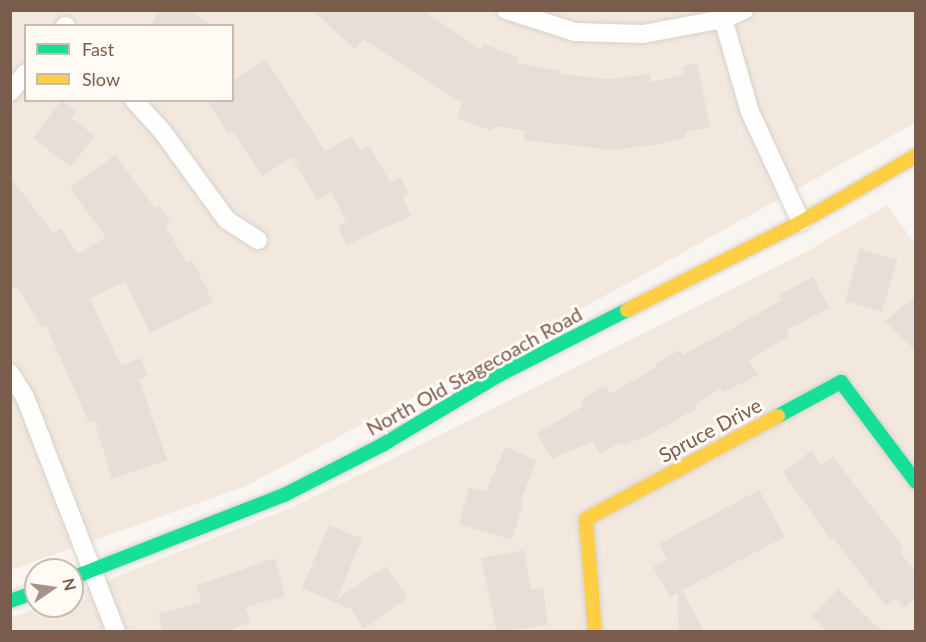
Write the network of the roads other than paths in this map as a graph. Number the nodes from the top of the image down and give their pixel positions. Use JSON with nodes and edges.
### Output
{"nodes":[{"id":1,"x":506,"y":10,"type":"edge"},
{"id":2,"x":744,"y":10,"type":"edge"},
{"id":3,"x":723,"y":19,"type":"junction"},
{"id":4,"x":24,"y":75,"type":"edge"},
{"id":5,"x":10,"y":92,"type":"edge"},
{"id":6,"x":136,"y":102,"type":"edge"},
{"id":7,"x":915,"y":156,"type":"edge"},
{"id":8,"x":801,"y":222,"type":"junction"},
{"id":9,"x":258,"y":240,"type":"dead end"},
{"id":10,"x":10,"y":373,"type":"edge"},
{"id":11,"x":915,"y":482,"type":"edge"},
{"id":12,"x":92,"y":571,"type":"junction"},
{"id":13,"x":84,"y":574,"type":"edge"},
{"id":14,"x":116,"y":632,"type":"edge"},
{"id":15,"x":595,"y":632,"type":"edge"}],
"edges":[{"from":1,"to":3,"type":"street"},
{"from":2,"to":3,"type":"street"},
{"from":3,"to":8,"type":"street"},
{"from":4,"to":5,"type":"street"},
{"from":6,"to":9,"type":"street"},
{"from":7,"to":8,"type":"street","name":"North Old Stagecoach Road"},
{"from":8,"to":12,"type":"street","name":"North Old Stagecoach Road"},
{"from":10,"to":12,"type":"street"},
{"from":11,"to":15,"type":"street","name":"Spruce Drive"},
{"from":12,"to":13,"type":"street","name":"North Old Stagecoach Road"},
{"from":12,"to":14,"type":"street"}]}
